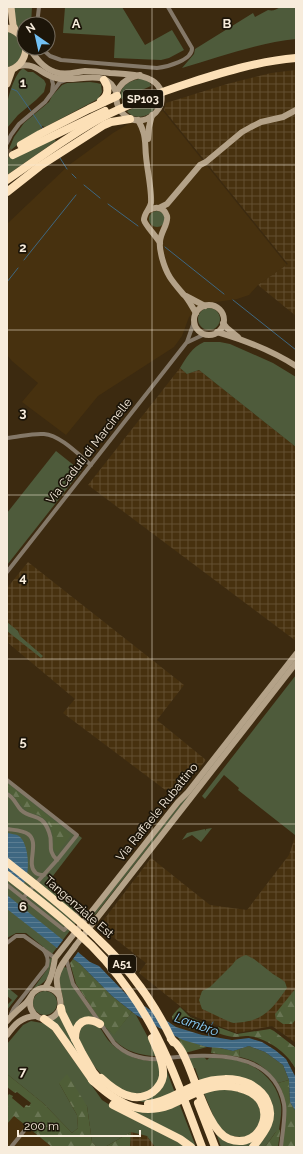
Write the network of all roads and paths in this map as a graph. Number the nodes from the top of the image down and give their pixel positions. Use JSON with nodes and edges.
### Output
{"nodes":[{"id":1,"x":11,"y":7,"type":"edge"},
{"id":2,"x":168,"y":7,"type":"edge"},
{"id":3,"x":7,"y":28,"type":"edge"},
{"id":4,"x":16,"y":31,"type":"joint"},
{"id":5,"x":296,"y":52,"type":"edge"},
{"id":6,"x":24,"y":56,"type":"edge"},
{"id":7,"x":35,"y":56,"type":"edge"},
{"id":8,"x":50,"y":56,"type":"edge"},
{"id":9,"x":296,"y":58,"type":"edge"},
{"id":10,"x":13,"y":69,"type":"edge"},
{"id":11,"x":140,"y":75,"type":"junction"},
{"id":12,"x":51,"y":77,"type":"junction"},
{"id":13,"x":66,"y":80,"type":"junction"},
{"id":14,"x":104,"y":80,"type":"junction"},
{"id":15,"x":7,"y":84,"type":"edge"},
{"id":16,"x":51,"y":95,"type":"junction"},
{"id":17,"x":117,"y":97,"type":"junction"},
{"id":18,"x":96,"y":105,"type":"junction"},
{"id":19,"x":296,"y":110,"type":"edge"},
{"id":20,"x":152,"y":115,"type":"junction"},
{"id":21,"x":134,"y":120,"type":"junction"},
{"id":22,"x":7,"y":143,"type":"edge"},
{"id":23,"x":206,"y":162,"type":"junction"},
{"id":24,"x":7,"y":180,"type":"edge"},
{"id":25,"x":7,"y":192,"type":"edge"},
{"id":26,"x":158,"y":208,"type":"junction"},
{"id":27,"x":149,"y":210,"type":"junction"},
{"id":28,"x":166,"y":215,"type":"junction"},
{"id":29,"x":163,"y":228,"type":"junction"},
{"id":30,"x":151,"y":230,"type":"junction"},
{"id":31,"x":160,"y":243,"type":"junction"},
{"id":32,"x":184,"y":295,"type":"junction"},
{"id":33,"x":205,"y":306,"type":"junction"},
{"id":34,"x":196,"y":313,"type":"junction"},
{"id":35,"x":194,"y":322,"type":"junction"},
{"id":36,"x":223,"y":323,"type":"junction"},
{"id":37,"x":217,"y":332,"type":"junction"},
{"id":38,"x":205,"y":334,"type":"junction"},
{"id":39,"x":241,"y":339,"type":"junction"},
{"id":40,"x":187,"y":342,"type":"junction"},
{"id":41,"x":296,"y":366,"type":"edge"},
{"id":42,"x":7,"y":438,"type":"edge"},
{"id":43,"x":91,"y":465,"type":"junction"},
{"id":44,"x":7,"y":572,"type":"edge"},
{"id":45,"x":296,"y":654,"type":"edge"},
{"id":46,"x":296,"y":663,"type":"edge"},
{"id":47,"x":7,"y":780,"type":"edge"},
{"id":48,"x":7,"y":794,"type":"edge"},
{"id":49,"x":7,"y":829,"type":"edge"},
{"id":50,"x":57,"y":860,"type":"junction"},
{"id":51,"x":7,"y":862,"type":"edge"},
{"id":52,"x":7,"y":875,"type":"edge"},
{"id":53,"x":44,"y":875,"type":"junction"},
{"id":54,"x":7,"y":885,"type":"edge"},
{"id":55,"x":23,"y":898,"type":"junction"},
{"id":56,"x":81,"y":909,"type":"dead end"},
{"id":57,"x":7,"y":943,"type":"edge"},
{"id":58,"x":43,"y":950,"type":"junction"},
{"id":59,"x":55,"y":958,"type":"junction"},
{"id":60,"x":66,"y":958,"type":"junction"},
{"id":61,"x":45,"y":988,"type":"junction"},
{"id":62,"x":58,"y":994,"type":"junction"},
{"id":63,"x":31,"y":997,"type":"junction"},
{"id":64,"x":61,"y":1008,"type":"junction"},
{"id":65,"x":36,"y":1016,"type":"junction"},
{"id":66,"x":44,"y":1019,"type":"junction"},
{"id":67,"x":8,"y":1020,"type":"edge"},
{"id":68,"x":149,"y":1021,"type":"junction"},
{"id":69,"x":100,"y":1024,"type":"junction"},
{"id":70,"x":7,"y":1035,"type":"edge"},
{"id":71,"x":171,"y":1039,"type":"junction"},
{"id":72,"x":76,"y":1040,"type":"junction"},
{"id":73,"x":89,"y":1064,"type":"junction"},
{"id":74,"x":92,"y":1080,"type":"junction"},
{"id":75,"x":260,"y":1095,"type":"junction"},
{"id":76,"x":24,"y":1131,"type":"dead end"},
{"id":77,"x":11,"y":1147,"type":"edge"},
{"id":78,"x":191,"y":1147,"type":"edge"},
{"id":79,"x":202,"y":1147,"type":"edge"},
{"id":80,"x":214,"y":1147,"type":"edge"},
{"id":81,"x":253,"y":1147,"type":"edge"},
{"id":82,"x":280,"y":1147,"type":"edge"}],
"edges":[{"from":1,"to":4,"type":"main road"},
{"from":2,"to":8,"type":"street"},
{"from":3,"to":4,"type":"main road"},
{"from":5,"to":18,"type":"highway","number":"SP103"},
{"from":6,"to":10,"type":"main road"},
{"from":7,"to":11,"type":"street"},
{"from":9,"to":24,"type":"highway","number":"SP103"},
{"from":10,"to":12,"type":"street"},
{"from":10,"to":15,"type":"main road"},
{"from":11,"to":17,"type":"street"},
{"from":11,"to":20,"type":"street"},
{"from":12,"to":13,"type":"street"},
{"from":12,"to":16,"type":"street"},
{"from":13,"to":14,"type":"street"},
{"from":13,"to":16,"type":"street"},
{"from":14,"to":17,"type":"street"},
{"from":14,"to":18,"type":"highway","number":"SP103"},
{"from":16,"to":22,"type":"street"},
{"from":17,"to":18,"type":"highway","number":"SP103"},
{"from":17,"to":21,"type":"street"},
{"from":19,"to":23,"type":"street"},
{"from":20,"to":21,"type":"street"},
{"from":20,"to":26,"type":"street"},
{"from":21,"to":25,"type":"highway","number":"SP103"},
{"from":21,"to":27,"type":"street"},
{"from":23,"to":26,"type":"street"},
{"from":23,"to":28,"type":"street"},
{"from":26,"to":27,"type":"street"},
{"from":26,"to":28,"type":"street"},
{"from":27,"to":30,"type":"street"},
{"from":28,"to":29,"type":"street"},
{"from":29,"to":30,"type":"street"},
{"from":29,"to":31,"type":"street"},
{"from":30,"to":31,"type":"street"},
{"from":31,"to":32,"type":"street"},
{"from":32,"to":33,"type":"street"},
{"from":32,"to":34,"type":"street"},
{"from":33,"to":34,"type":"street"},
{"from":33,"to":36,"type":"street"},
{"from":34,"to":35,"type":"street"},
{"from":35,"to":38,"type":"street"},
{"from":35,"to":40,"type":"street","name":"Via Caduti di Marcinelle"},
{"from":36,"to":37,"type":"street"},
{"from":36,"to":39,"type":"street"},
{"from":37,"to":38,"type":"street"},
{"from":37,"to":39,"type":"street"},
{"from":38,"to":40,"type":"street","name":"Via Caduti di Marcinelle"},
{"from":39,"to":41,"type":"street"},
{"from":40,"to":43,"type":"street","name":"Via Caduti di Marcinelle"},
{"from":42,"to":43,"type":"street"},
{"from":43,"to":44,"type":"street","name":"Via Caduti di Marcinelle"},
{"from":45,"to":59,"type":"street","name":"Via Raffaele Rubattino"},
{"from":46,"to":60,"type":"street","name":"Via Raffaele Rubattino"},
{"from":47,"to":50,"type":"street"},
{"from":48,"to":50,"type":"street"},
{"from":49,"to":53,"type":"street"},
{"from":50,"to":53,"type":"street"},
{"from":51,"to":71,"type":"highway","name":"Tangenziale Est","number":"A51"},
{"from":52,"to":68,"type":"highway","name":"Tangenziale Est","number":"A51"},
{"from":53,"to":55,"type":"street"},
{"from":54,"to":55,"type":"street"},
{"from":55,"to":56,"type":"street"},
{"from":57,"to":58,"type":"street"},
{"from":58,"to":59,"type":"street"},
{"from":58,"to":67,"type":"street"},
{"from":59,"to":61,"type":"street","name":"Via Raffaele Rubattino"},
{"from":60,"to":62,"type":"street","name":"Via Raffaele Rubattino"},
{"from":60,"to":69,"type":"street"},
{"from":61,"to":62,"type":"street"},
{"from":61,"to":63,"type":"street"},
{"from":62,"to":64,"type":"street","name":"Via Raffaele Rubattino"},
{"from":63,"to":65,"type":"street"},
{"from":63,"to":67,"type":"street"},
{"from":64,"to":66,"type":"street"},
{"from":64,"to":72,"type":"highway"},
{"from":65,"to":66,"type":"street"},
{"from":65,"to":70,"type":"street"},
{"from":66,"to":74,"type":"highway"},
{"from":68,"to":73,"type":"highway"},
{"from":68,"to":79,"type":"highway","name":"Tangenziale Est","number":"A51"},
{"from":69,"to":72,"type":"highway"},
{"from":69,"to":82,"type":"street"},
{"from":71,"to":75,"type":"highway"},
{"from":71,"to":80,"type":"highway","name":"Tangenziale Est","number":"A51"},
{"from":72,"to":73,"type":"highway"},
{"from":73,"to":75,"type":"highway"},
{"from":74,"to":75,"type":"highway"},
{"from":74,"to":78,"type":"highway"},
{"from":75,"to":81,"type":"highway"},
{"from":76,"to":77,"type":"street"}]}
